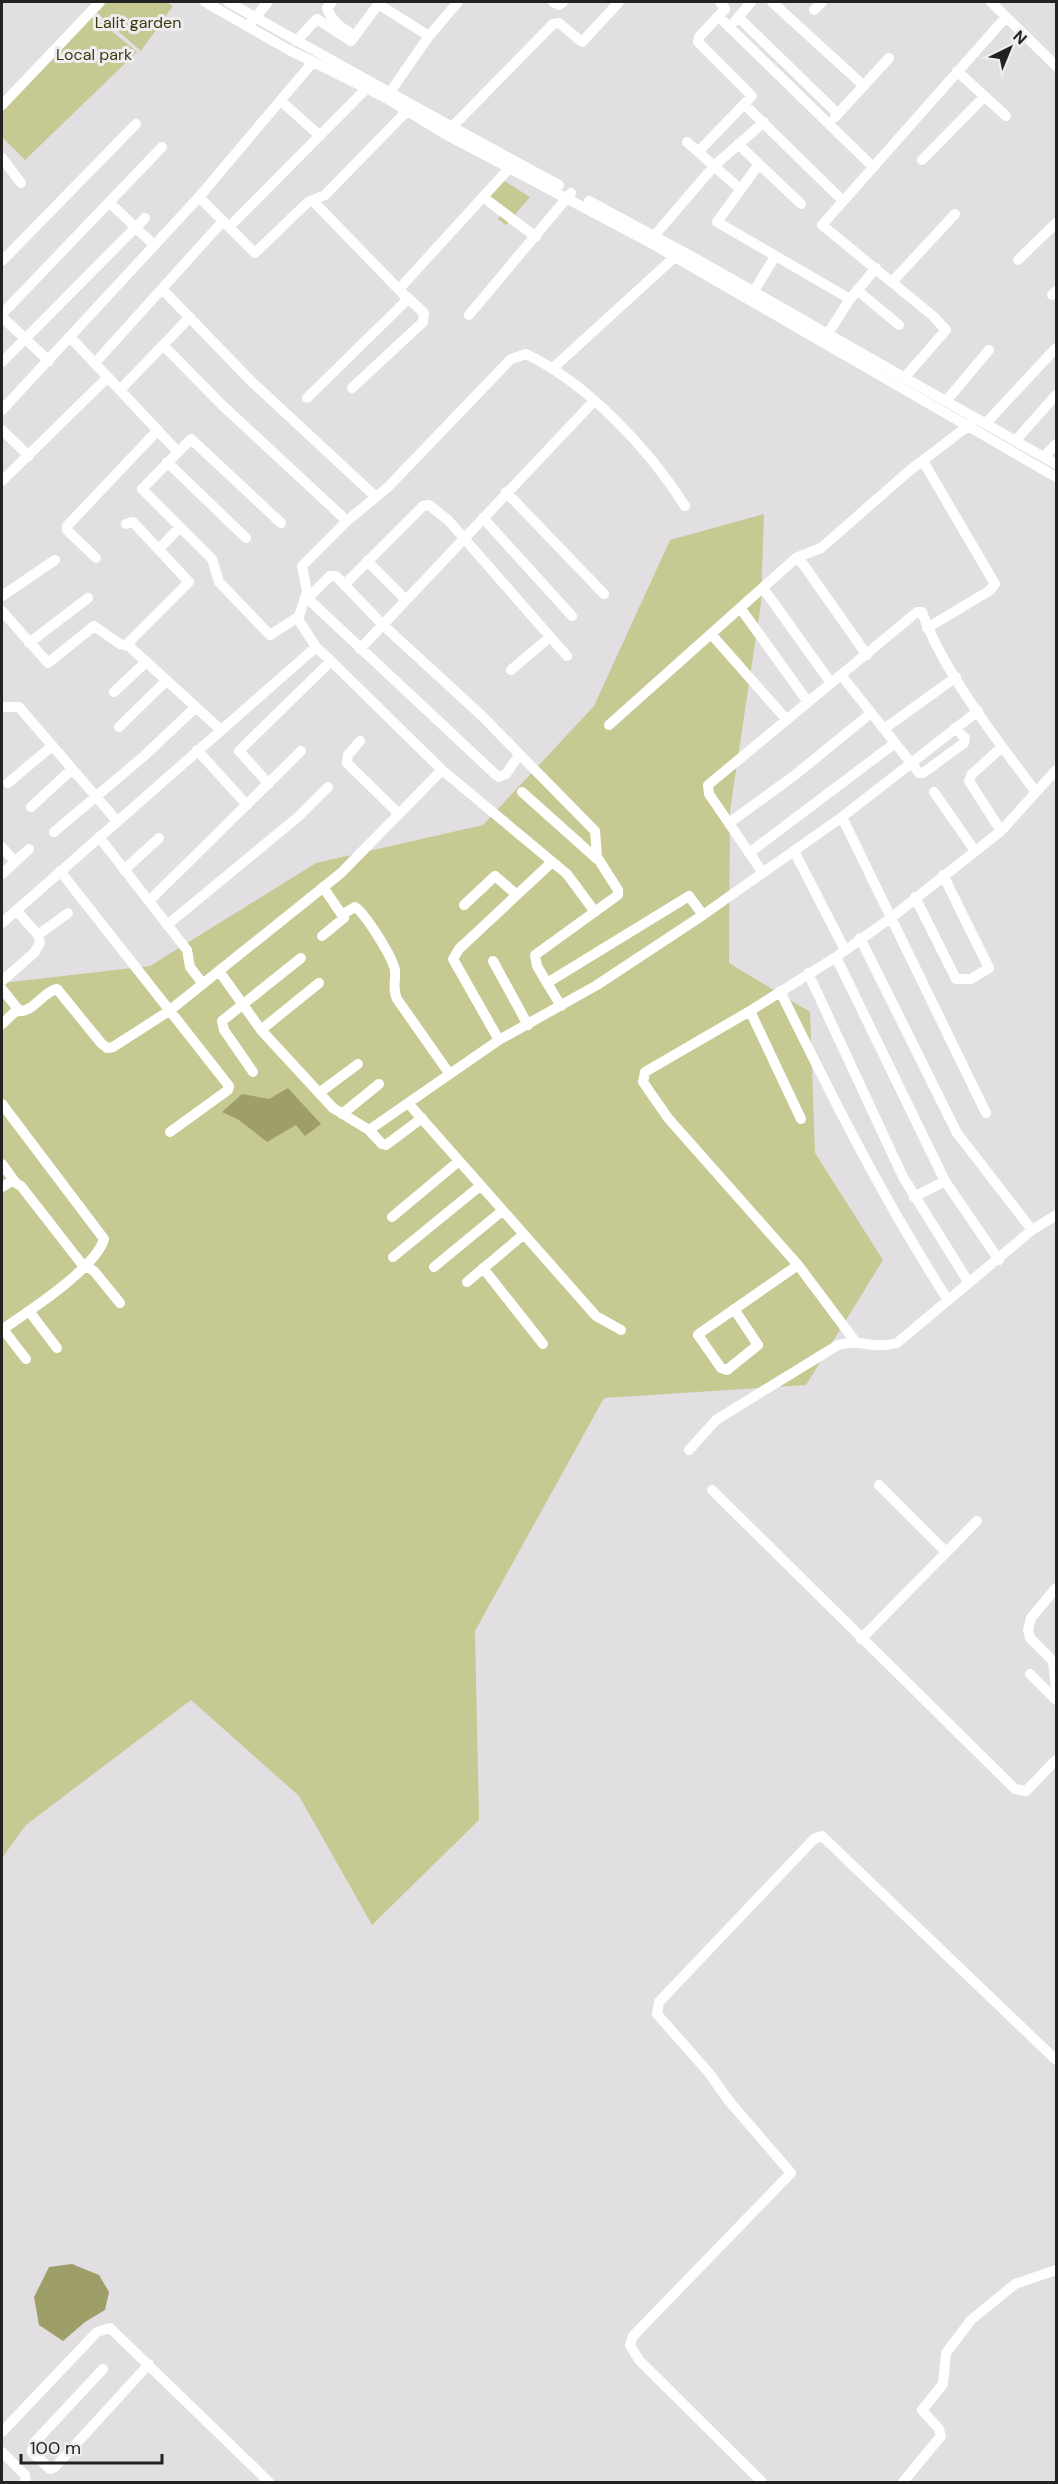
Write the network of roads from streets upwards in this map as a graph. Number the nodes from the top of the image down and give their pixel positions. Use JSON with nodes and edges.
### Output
{"nodes":[{"id":1,"x":100,"y":2,"type":"edge"},
{"id":2,"x":228,"y":2,"type":"edge"},
{"id":3,"x":268,"y":2,"type":"edge"},
{"id":4,"x":332,"y":2,"type":"edge"},
{"id":5,"x":458,"y":2,"type":"edge"},
{"id":6,"x":553,"y":2,"type":"edge"},
{"id":7,"x":563,"y":2,"type":"edge"},
{"id":8,"x":619,"y":2,"type":"edge"},
{"id":9,"x":720,"y":2,"type":"edge"},
{"id":10,"x":751,"y":2,"type":"edge"},
{"id":11,"x":772,"y":2,"type":"edge"},
{"id":12,"x":991,"y":2,"type":"edge"},
{"id":13,"x":210,"y":3,"type":"edge"},
{"id":14,"x":379,"y":3,"type":"edge"},
{"id":15,"x":255,"y":16,"type":"junction"},
{"id":16,"x":719,"y":17,"type":"junction"},
{"id":17,"x":738,"y":17,"type":"junction"},
{"id":18,"x":1006,"y":17,"type":"junction"},
{"id":19,"x":248,"y":26,"type":"junction"},
{"id":20,"x":729,"y":28,"type":"junction"},
{"id":21,"x":355,"y":34,"type":"junction"},
{"id":22,"x":429,"y":36,"type":"junction"},
{"id":23,"x":296,"y":41,"type":"junction"},
{"id":24,"x":889,"y":58,"type":"dead end"},
{"id":25,"x":313,"y":62,"type":"junction"},
{"id":26,"x":1056,"y":66,"type":"edge"},
{"id":27,"x":957,"y":71,"type":"junction"},
{"id":28,"x":864,"y":86,"type":"junction"},
{"id":29,"x":366,"y":89,"type":"junction"},
{"id":30,"x":388,"y":94,"type":"junction"},
{"id":31,"x":984,"y":97,"type":"junction"},
{"id":32,"x":281,"y":101,"type":"junction"},
{"id":33,"x":2,"y":105,"type":"edge"},
{"id":34,"x":745,"y":105,"type":"junction"},
{"id":35,"x":408,"y":110,"type":"junction"},
{"id":36,"x":838,"y":114,"type":"junction"},
{"id":37,"x":1006,"y":116,"type":"dead end"},
{"id":38,"x":764,"y":122,"type":"junction"},
{"id":39,"x":136,"y":124,"type":"dead end"},
{"id":40,"x":828,"y":124,"type":"junction"},
{"id":41,"x":449,"y":130,"type":"junction"},
{"id":42,"x":320,"y":136,"type":"junction"},
{"id":43,"x":687,"y":142,"type":"dead end"},
{"id":44,"x":738,"y":144,"type":"junction"},
{"id":45,"x":162,"y":147,"type":"dead end"},
{"id":46,"x":698,"y":152,"type":"junction"},
{"id":47,"x":2,"y":158,"type":"edge"},
{"id":48,"x":922,"y":160,"type":"dead end"},
{"id":49,"x":759,"y":164,"type":"junction"},
{"id":50,"x":512,"y":165,"type":"junction"},
{"id":51,"x":715,"y":165,"type":"junction"},
{"id":52,"x":872,"y":166,"type":"junction"},
{"id":53,"x":21,"y":183,"type":"dead end"},
{"id":54,"x":739,"y":188,"type":"junction"},
{"id":55,"x":570,"y":195,"type":"junction"},
{"id":56,"x":200,"y":196,"type":"junction"},
{"id":57,"x":483,"y":197,"type":"junction"},
{"id":58,"x":842,"y":200,"type":"junction"},
{"id":59,"x":313,"y":201,"type":"junction"},
{"id":60,"x":109,"y":202,"type":"junction"},
{"id":61,"x":801,"y":204,"type":"dead end"},
{"id":62,"x":956,"y":214,"type":"dead end"},
{"id":63,"x":145,"y":218,"type":"dead end"},
{"id":64,"x":1056,"y":223,"type":"edge"},
{"id":65,"x":226,"y":224,"type":"junction"},
{"id":66,"x":136,"y":227,"type":"junction"},
{"id":67,"x":654,"y":236,"type":"junction"},
{"id":68,"x":536,"y":237,"type":"junction"},
{"id":69,"x":154,"y":245,"type":"junction"},
{"id":70,"x":678,"y":254,"type":"junction"},
{"id":71,"x":774,"y":258,"type":"junction"},
{"id":72,"x":1018,"y":260,"type":"dead end"},
{"id":73,"x":2,"y":261,"type":"edge"},
{"id":74,"x":876,"y":268,"type":"junction"},
{"id":75,"x":892,"y":282,"type":"junction"},
{"id":76,"x":162,"y":289,"type":"junction"},
{"id":77,"x":399,"y":289,"type":"junction"},
{"id":78,"x":857,"y":290,"type":"junction"},
{"id":79,"x":751,"y":296,"type":"junction"},
{"id":80,"x":407,"y":297,"type":"junction"},
{"id":81,"x":850,"y":299,"type":"junction"},
{"id":82,"x":2,"y":315,"type":"edge"},
{"id":83,"x":469,"y":315,"type":"dead end"},
{"id":84,"x":190,"y":317,"type":"junction"},
{"id":85,"x":899,"y":325,"type":"dead end"},
{"id":86,"x":71,"y":338,"type":"junction"},
{"id":87,"x":825,"y":338,"type":"junction"},
{"id":88,"x":25,"y":339,"type":"junction"},
{"id":89,"x":163,"y":345,"type":"junction"},
{"id":90,"x":1056,"y":348,"type":"edge"},
{"id":91,"x":988,"y":350,"type":"dead end"},
{"id":92,"x":49,"y":361,"type":"junction"},
{"id":93,"x":2,"y":362,"type":"edge"},
{"id":94,"x":95,"y":363,"type":"junction"},
{"id":95,"x":553,"y":368,"type":"junction"},
{"id":96,"x":108,"y":377,"type":"junction"},
{"id":97,"x":905,"y":377,"type":"junction"},
{"id":98,"x":352,"y":388,"type":"dead end"},
{"id":99,"x":120,"y":390,"type":"junction"},
{"id":100,"x":1056,"y":395,"type":"edge"},
{"id":101,"x":307,"y":399,"type":"dead end"},
{"id":102,"x":594,"y":401,"type":"junction"},
{"id":103,"x":946,"y":401,"type":"junction"},
{"id":104,"x":2,"y":410,"type":"edge"},
{"id":105,"x":978,"y":422,"type":"junction"},
{"id":106,"x":2,"y":430,"type":"edge"},
{"id":107,"x":158,"y":430,"type":"junction"},
{"id":108,"x":1016,"y":440,"type":"junction"},
{"id":109,"x":1056,"y":444,"type":"edge"},
{"id":110,"x":177,"y":451,"type":"junction"},
{"id":111,"x":28,"y":456,"type":"junction"},
{"id":112,"x":1044,"y":457,"type":"junction"},
{"id":113,"x":923,"y":461,"type":"junction"},
{"id":114,"x":167,"y":462,"type":"junction"},
{"id":115,"x":1056,"y":464,"type":"edge"},
{"id":116,"x":1056,"y":477,"type":"edge"},
{"id":117,"x":2,"y":481,"type":"edge"},
{"id":118,"x":506,"y":492,"type":"junction"},
{"id":119,"x":376,"y":497,"type":"junction"},
{"id":120,"x":685,"y":506,"type":"dead end"},
{"id":121,"x":483,"y":518,"type":"junction"},
{"id":122,"x":347,"y":521,"type":"junction"},
{"id":123,"x":281,"y":523,"type":"dead end"},
{"id":124,"x":126,"y":524,"type":"dead end"},
{"id":125,"x":179,"y":528,"type":"junction"},
{"id":126,"x":246,"y":538,"type":"dead end"},
{"id":127,"x":463,"y":538,"type":"junction"},
{"id":128,"x":159,"y":549,"type":"junction"},
{"id":129,"x":798,"y":557,"type":"junction"},
{"id":130,"x":96,"y":558,"type":"dead end"},
{"id":131,"x":55,"y":560,"type":"dead end"},
{"id":132,"x":367,"y":561,"type":"junction"},
{"id":133,"x":344,"y":585,"type":"junction"},
{"id":134,"x":763,"y":588,"type":"junction"},
{"id":135,"x":604,"y":594,"type":"dead end"},
{"id":136,"x":2,"y":596,"type":"edge"},
{"id":137,"x":307,"y":597,"type":"junction"},
{"id":138,"x":88,"y":598,"type":"dead end"},
{"id":139,"x":406,"y":600,"type":"junction"},
{"id":140,"x":741,"y":609,"type":"junction"},
{"id":141,"x":2,"y":610,"type":"edge"},
{"id":142,"x":572,"y":616,"type":"dead end"},
{"id":143,"x":298,"y":617,"type":"junction"},
{"id":144,"x":383,"y":625,"type":"junction"},
{"id":145,"x":927,"y":628,"type":"junction"},
{"id":146,"x":711,"y":634,"type":"junction"},
{"id":147,"x":550,"y":637,"type":"junction"},
{"id":148,"x":29,"y":643,"type":"junction"},
{"id":149,"x":129,"y":646,"type":"junction"},
{"id":150,"x":316,"y":647,"type":"junction"},
{"id":151,"x":360,"y":649,"type":"junction"},
{"id":152,"x":867,"y":655,"type":"junction"},
{"id":153,"x":567,"y":656,"type":"dead end"},
{"id":154,"x":331,"y":661,"type":"junction"},
{"id":155,"x":146,"y":662,"type":"junction"},
{"id":156,"x":511,"y":670,"type":"dead end"},
{"id":157,"x":841,"y":675,"type":"junction"},
{"id":158,"x":956,"y":677,"type":"junction"},
{"id":159,"x":167,"y":680,"type":"junction"},
{"id":160,"x":831,"y":683,"type":"junction"},
{"id":161,"x":114,"y":692,"type":"dead end"},
{"id":162,"x":808,"y":702,"type":"junction"},
{"id":163,"x":2,"y":707,"type":"edge"},
{"id":164,"x":196,"y":707,"type":"junction"},
{"id":165,"x":978,"y":711,"type":"junction"},
{"id":166,"x":871,"y":713,"type":"junction"},
{"id":167,"x":787,"y":720,"type":"junction"},
{"id":168,"x":609,"y":725,"type":"dead end"},
{"id":169,"x":119,"y":727,"type":"dead end"},
{"id":170,"x":955,"y":728,"type":"junction"},
{"id":171,"x":884,"y":729,"type":"junction"},
{"id":172,"x":221,"y":730,"type":"junction"},
{"id":173,"x":360,"y":741,"type":"dead end"},
{"id":174,"x":895,"y":743,"type":"junction"},
{"id":175,"x":52,"y":746,"type":"junction"},
{"id":176,"x":1002,"y":747,"type":"junction"},
{"id":177,"x":197,"y":750,"type":"junction"},
{"id":178,"x":301,"y":750,"type":"dead end"},
{"id":179,"x":519,"y":755,"type":"junction"},
{"id":180,"x":911,"y":763,"type":"junction"},
{"id":181,"x":71,"y":770,"type":"junction"},
{"id":182,"x":442,"y":770,"type":"junction"},
{"id":183,"x":1056,"y":770,"type":"edge"},
{"id":184,"x":8,"y":783,"type":"dead end"},
{"id":185,"x":269,"y":784,"type":"junction"},
{"id":186,"x":328,"y":787,"type":"dead end"},
{"id":187,"x":522,"y":792,"type":"dead end"},
{"id":188,"x":934,"y":792,"type":"dead end"},
{"id":189,"x":1036,"y":792,"type":"junction"},
{"id":190,"x":95,"y":797,"type":"junction"},
{"id":191,"x":248,"y":805,"type":"junction"},
{"id":192,"x":31,"y":807,"type":"dead end"},
{"id":193,"x":399,"y":814,"type":"junction"},
{"id":194,"x":842,"y":817,"type":"junction"},
{"id":195,"x":117,"y":821,"type":"junction"},
{"id":196,"x":729,"y":823,"type":"junction"},
{"id":197,"x":1001,"y":831,"type":"junction"},
{"id":198,"x":54,"y":832,"type":"dead end"},
{"id":199,"x":99,"y":837,"type":"junction"},
{"id":200,"x":159,"y":838,"type":"dead end"},
{"id":201,"x":2,"y":847,"type":"edge"},
{"id":202,"x":29,"y":849,"type":"dead end"},
{"id":203,"x":794,"y":851,"type":"junction"},
{"id":204,"x":975,"y":851,"type":"junction"},
{"id":205,"x":749,"y":853,"type":"junction"},
{"id":206,"x":597,"y":859,"type":"junction"},
{"id":207,"x":15,"y":862,"type":"junction"},
{"id":208,"x":551,"y":863,"type":"junction"},
{"id":209,"x":124,"y":870,"type":"junction"},
{"id":210,"x":60,"y":872,"type":"junction"},
{"id":211,"x":763,"y":873,"type":"junction"},
{"id":212,"x":2,"y":874,"type":"edge"},
{"id":213,"x":943,"y":875,"type":"junction"},
{"id":214,"x":323,"y":887,"type":"junction"},
{"id":215,"x":517,"y":895,"type":"junction"},
{"id":216,"x":915,"y":897,"type":"junction"},
{"id":217,"x":149,"y":901,"type":"junction"},
{"id":218,"x":464,"y":905,"type":"dead end"},
{"id":219,"x":16,"y":910,"type":"junction"},
{"id":220,"x":596,"y":912,"type":"junction"},
{"id":221,"x":68,"y":913,"type":"dead end"},
{"id":222,"x":343,"y":914,"type":"junction"},
{"id":223,"x":704,"y":915,"type":"junction"},
{"id":224,"x":892,"y":917,"type":"junction"},
{"id":225,"x":2,"y":923,"type":"edge"},
{"id":226,"x":166,"y":925,"type":"junction"},
{"id":227,"x":38,"y":935,"type":"junction"},
{"id":228,"x":322,"y":936,"type":"dead end"},
{"id":229,"x":860,"y":938,"type":"junction"},
{"id":230,"x":840,"y":954,"type":"junction"},
{"id":231,"x":301,"y":958,"type":"dead end"},
{"id":232,"x":493,"y":961,"type":"dead end"},
{"id":233,"x":219,"y":971,"type":"junction"},
{"id":234,"x":808,"y":973,"type":"junction"},
{"id":235,"x":2,"y":981,"type":"edge"},
{"id":236,"x":319,"y":983,"type":"dead end"},
{"id":237,"x":548,"y":983,"type":"junction"},
{"id":238,"x":203,"y":984,"type":"junction"},
{"id":239,"x":2,"y":989,"type":"edge"},
{"id":240,"x":780,"y":991,"type":"junction"},
{"id":241,"x":241,"y":1003,"type":"junction"},
{"id":242,"x":561,"y":1006,"type":"junction"},
{"id":243,"x":17,"y":1011,"type":"junction"},
{"id":244,"x":169,"y":1011,"type":"junction"},
{"id":245,"x":750,"y":1011,"type":"junction"},
{"id":246,"x":2,"y":1024,"type":"edge"},
{"id":247,"x":528,"y":1025,"type":"junction"},
{"id":248,"x":261,"y":1030,"type":"junction"},
{"id":249,"x":499,"y":1040,"type":"junction"},
{"id":250,"x":358,"y":1064,"type":"dead end"},
{"id":251,"x":253,"y":1072,"type":"dead end"},
{"id":252,"x":449,"y":1073,"type":"junction"},
{"id":253,"x":380,"y":1084,"type":"dead end"},
{"id":254,"x":319,"y":1093,"type":"junction"},
{"id":255,"x":408,"y":1103,"type":"junction"},
{"id":256,"x":2,"y":1104,"type":"edge"},
{"id":257,"x":986,"y":1113,"type":"dead end"},
{"id":258,"x":342,"y":1114,"type":"junction"},
{"id":259,"x":422,"y":1118,"type":"junction"},
{"id":260,"x":801,"y":1119,"type":"dead end"},
{"id":261,"x":369,"y":1130,"type":"junction"},
{"id":262,"x":170,"y":1132,"type":"dead end"},
{"id":263,"x":459,"y":1161,"type":"junction"},
{"id":264,"x":2,"y":1164,"type":"edge"},
{"id":265,"x":945,"y":1181,"type":"junction"},
{"id":266,"x":15,"y":1182,"type":"junction"},
{"id":267,"x":2,"y":1186,"type":"edge"},
{"id":268,"x":480,"y":1186,"type":"junction"},
{"id":269,"x":914,"y":1197,"type":"junction"},
{"id":270,"x":502,"y":1211,"type":"junction"},
{"id":271,"x":1056,"y":1215,"type":"edge"},
{"id":272,"x":392,"y":1216,"type":"dead end"},
{"id":273,"x":1032,"y":1230,"type":"junction"},
{"id":274,"x":523,"y":1235,"type":"junction"},
{"id":275,"x":393,"y":1257,"type":"dead end"},
{"id":276,"x":999,"y":1260,"type":"junction"},
{"id":277,"x":798,"y":1265,"type":"junction"},
{"id":278,"x":84,"y":1266,"type":"junction"},
{"id":279,"x":434,"y":1267,"type":"dead end"},
{"id":280,"x":483,"y":1268,"type":"junction"},
{"id":281,"x":467,"y":1282,"type":"dead end"},
{"id":282,"x":969,"y":1283,"type":"junction"},
{"id":283,"x":948,"y":1300,"type":"junction"},
{"id":284,"x":120,"y":1303,"type":"dead end"},
{"id":285,"x":734,"y":1309,"type":"junction"},
{"id":286,"x":29,"y":1311,"type":"junction"},
{"id":287,"x":2,"y":1329,"type":"edge"},
{"id":288,"x":621,"y":1330,"type":"dead end"},
{"id":289,"x":855,"y":1341,"type":"junction"},
{"id":290,"x":543,"y":1344,"type":"dead end"},
{"id":291,"x":57,"y":1348,"type":"dead end"},
{"id":292,"x":26,"y":1359,"type":"dead end"},
{"id":293,"x":689,"y":1450,"type":"dead end"},
{"id":294,"x":879,"y":1485,"type":"dead end"},
{"id":295,"x":712,"y":1490,"type":"dead end"},
{"id":296,"x":977,"y":1521,"type":"dead end"},
{"id":297,"x":946,"y":1552,"type":"junction"},
{"id":298,"x":1056,"y":1588,"type":"edge"},
{"id":299,"x":861,"y":1639,"type":"junction"},
{"id":300,"x":1030,"y":1674,"type":"dead end"},
{"id":301,"x":1056,"y":1688,"type":"edge"},
{"id":302,"x":1056,"y":1700,"type":"edge"},
{"id":303,"x":1056,"y":1760,"type":"edge"},
{"id":304,"x":1056,"y":2060,"type":"edge"},
{"id":305,"x":1056,"y":2270,"type":"edge"},
{"id":306,"x":149,"y":2364,"type":"junction"},
{"id":307,"x":103,"y":2369,"type":"dead end"},
{"id":308,"x":2,"y":2432,"type":"edge"},
{"id":309,"x":2,"y":2452,"type":"edge"},
{"id":310,"x":26,"y":2482,"type":"edge"},
{"id":311,"x":269,"y":2482,"type":"edge"},
{"id":312,"x":762,"y":2482,"type":"edge"},
{"id":313,"x":903,"y":2482,"type":"edge"}],
"edges":[{"from":1,"to":33,"type":"street"},
{"from":2,"to":15,"type":"street"},
{"from":3,"to":15,"type":"street"},
{"from":4,"to":21,"type":"street"},
{"from":5,"to":22,"type":"street"},
{"from":6,"to":7,"type":"street"},
{"from":8,"to":41,"type":"street"},
{"from":9,"to":16,"type":"street"},
{"from":10,"to":17,"type":"street"},
{"from":11,"to":28,"type":"street"},
{"from":12,"to":18,"type":"street"},
{"from":13,"to":19,"type":"street"},
{"from":14,"to":21,"type":"street"},
{"from":14,"to":22,"type":"street"},
{"from":15,"to":19,"type":"street"},
{"from":15,"to":23,"type":"street"},
{"from":16,"to":20,"type":"street"},
{"from":16,"to":34,"type":"street"},
{"from":17,"to":20,"type":"street"},
{"from":17,"to":36,"type":"street"},
{"from":18,"to":26,"type":"street"},
{"from":18,"to":27,"type":"street"},
{"from":19,"to":25,"type":"street"},
{"from":20,"to":40,"type":"street"},
{"from":21,"to":23,"type":"street"},
{"from":22,"to":30,"type":"street"},
{"from":23,"to":30,"type":"street"},
{"from":24,"to":28,"type":"street"},
{"from":25,"to":29,"type":"street"},
{"from":25,"to":32,"type":"street"},
{"from":27,"to":31,"type":"street"},
{"from":27,"to":52,"type":"street"},
{"from":28,"to":36,"type":"street"},
{"from":29,"to":30,"type":"street"},
{"from":29,"to":42,"type":"street"},
{"from":30,"to":35,"type":"street"},
{"from":30,"to":41,"type":"street"},
{"from":31,"to":37,"type":"street"},
{"from":31,"to":48,"type":"street"},
{"from":32,"to":42,"type":"street"},
{"from":32,"to":56,"type":"street"},
{"from":34,"to":38,"type":"street"},
{"from":34,"to":46,"type":"street"},
{"from":35,"to":41,"type":"street"},
{"from":35,"to":59,"type":"street"},
{"from":36,"to":40,"type":"street"},
{"from":38,"to":44,"type":"street"},
{"from":38,"to":58,"type":"street"},
{"from":39,"to":73,"type":"street"},
{"from":40,"to":52,"type":"street"},
{"from":41,"to":50,"type":"street"},
{"from":42,"to":65,"type":"street"},
{"from":43,"to":46,"type":"street"},
{"from":44,"to":49,"type":"street"},
{"from":44,"to":51,"type":"street"},
{"from":45,"to":60,"type":"street"},
{"from":46,"to":51,"type":"street"},
{"from":47,"to":53,"type":"street"},
{"from":49,"to":54,"type":"street"},
{"from":49,"to":61,"type":"street"},
{"from":50,"to":55,"type":"street"},
{"from":50,"to":57,"type":"street"},
{"from":51,"to":54,"type":"street"},
{"from":51,"to":67,"type":"street"},
{"from":52,"to":58,"type":"street"},
{"from":54,"to":71,"type":"street"},
{"from":55,"to":67,"type":"street"},
{"from":55,"to":68,"type":"street"},
{"from":55,"to":70,"type":"street"},
{"from":56,"to":65,"type":"street"},
{"from":56,"to":69,"type":"street"},
{"from":57,"to":68,"type":"street"},
{"from":57,"to":77,"type":"street"},
{"from":58,"to":74,"type":"street"},
{"from":59,"to":65,"type":"street"},
{"from":59,"to":77,"type":"street"},
{"from":60,"to":66,"type":"street"},
{"from":60,"to":82,"type":"street"},
{"from":62,"to":75,"type":"street"},
{"from":63,"to":66,"type":"street"},
{"from":64,"to":72,"type":"street"},
{"from":65,"to":76,"type":"street"},
{"from":66,"to":69,"type":"street"},
{"from":66,"to":88,"type":"street"},
{"from":67,"to":70,"type":"street"},
{"from":68,"to":83,"type":"street"},
{"from":69,"to":86,"type":"street"},
{"from":70,"to":79,"type":"street"},
{"from":70,"to":95,"type":"street"},
{"from":71,"to":79,"type":"street"},
{"from":71,"to":81,"type":"street"},
{"from":74,"to":75,"type":"street"},
{"from":74,"to":78,"type":"street"},
{"from":75,"to":97,"type":"street"},
{"from":76,"to":84,"type":"street"},
{"from":76,"to":94,"type":"street"},
{"from":77,"to":80,"type":"street"},
{"from":78,"to":81,"type":"street"},
{"from":78,"to":85,"type":"street"},
{"from":79,"to":87,"type":"street"},
{"from":80,"to":98,"type":"street"},
{"from":80,"to":101,"type":"street"},
{"from":81,"to":87,"type":"street"},
{"from":82,"to":88,"type":"street"},
{"from":84,"to":89,"type":"street"},
{"from":84,"to":119,"type":"street"},
{"from":86,"to":92,"type":"street"},
{"from":86,"to":94,"type":"street"},
{"from":87,"to":97,"type":"street"},
{"from":87,"to":105,"type":"street"},
{"from":88,"to":92,"type":"street"},
{"from":88,"to":93,"type":"street"},
{"from":89,"to":99,"type":"street"},
{"from":89,"to":122,"type":"street"},
{"from":90,"to":105,"type":"street"},
{"from":91,"to":103,"type":"street"},
{"from":92,"to":104,"type":"street"},
{"from":94,"to":96,"type":"street"},
{"from":95,"to":102,"type":"street"},
{"from":95,"to":119,"type":"street"},
{"from":96,"to":99,"type":"street"},
{"from":96,"to":111,"type":"street"},
{"from":97,"to":103,"type":"street"},
{"from":99,"to":107,"type":"street"},
{"from":100,"to":108,"type":"street"},
{"from":102,"to":118,"type":"street"},
{"from":102,"to":120,"type":"street"},
{"from":103,"to":105,"type":"street"},
{"from":105,"to":108,"type":"street"},
{"from":105,"to":113,"type":"street"},
{"from":105,"to":116,"type":"street"},
{"from":106,"to":111,"type":"street"},
{"from":107,"to":110,"type":"street"},
{"from":107,"to":130,"type":"street"},
{"from":108,"to":112,"type":"street"},
{"from":109,"to":112,"type":"street"},
{"from":110,"to":114,"type":"street"},
{"from":110,"to":123,"type":"street"},
{"from":111,"to":117,"type":"street"},
{"from":112,"to":115,"type":"street"},
{"from":113,"to":129,"type":"street"},
{"from":113,"to":145,"type":"street"},
{"from":114,"to":125,"type":"street"},
{"from":114,"to":126,"type":"street"},
{"from":118,"to":121,"type":"street"},
{"from":118,"to":135,"type":"street"},
{"from":119,"to":122,"type":"street"},
{"from":121,"to":127,"type":"street"},
{"from":121,"to":142,"type":"street"},
{"from":122,"to":137,"type":"street"},
{"from":124,"to":128,"type":"street"},
{"from":125,"to":128,"type":"street"},
{"from":125,"to":143,"type":"street"},
{"from":127,"to":132,"type":"street"},
{"from":127,"to":139,"type":"street"},
{"from":127,"to":147,"type":"street"},
{"from":128,"to":149,"type":"street"},
{"from":129,"to":134,"type":"street"},
{"from":129,"to":152,"type":"street"},
{"from":131,"to":136,"type":"street"},
{"from":132,"to":133,"type":"street"},
{"from":132,"to":139,"type":"street"},
{"from":133,"to":137,"type":"street"},
{"from":133,"to":144,"type":"street"},
{"from":134,"to":140,"type":"street"},
{"from":134,"to":160,"type":"street"},
{"from":137,"to":143,"type":"street"},
{"from":137,"to":151,"type":"street"},
{"from":138,"to":148,"type":"street"},
{"from":139,"to":144,"type":"street"},
{"from":140,"to":146,"type":"street"},
{"from":140,"to":162,"type":"street"},
{"from":141,"to":148,"type":"street"},
{"from":143,"to":150,"type":"street"},
{"from":144,"to":151,"type":"street"},
{"from":144,"to":179,"type":"street"},
{"from":145,"to":152,"type":"street"},
{"from":145,"to":158,"type":"street"},
{"from":146,"to":167,"type":"street"},
{"from":146,"to":168,"type":"street"},
{"from":147,"to":153,"type":"street"},
{"from":147,"to":156,"type":"street"},
{"from":148,"to":149,"type":"street"},
{"from":149,"to":155,"type":"street"},
{"from":150,"to":154,"type":"street"},
{"from":150,"to":172,"type":"street"},
{"from":151,"to":179,"type":"street"},
{"from":152,"to":157,"type":"street"},
{"from":154,"to":182,"type":"street"},
{"from":154,"to":185,"type":"street"},
{"from":155,"to":159,"type":"street"},
{"from":155,"to":161,"type":"street"},
{"from":157,"to":160,"type":"street"},
{"from":157,"to":166,"type":"street"},
{"from":158,"to":165,"type":"street"},
{"from":158,"to":171,"type":"street"},
{"from":159,"to":164,"type":"street"},
{"from":159,"to":169,"type":"street"},
{"from":160,"to":162,"type":"street"},
{"from":162,"to":167,"type":"street"},
{"from":163,"to":175,"type":"street"},
{"from":164,"to":172,"type":"street"},
{"from":164,"to":190,"type":"street"},
{"from":165,"to":170,"type":"street"},
{"from":165,"to":176,"type":"street"},
{"from":166,"to":171,"type":"street"},
{"from":166,"to":196,"type":"street"},
{"from":167,"to":196,"type":"street"},
{"from":170,"to":180,"type":"street"},
{"from":170,"to":180,"type":"street"},
{"from":171,"to":174,"type":"street"},
{"from":172,"to":177,"type":"street"},
{"from":173,"to":193,"type":"street"},
{"from":174,"to":180,"type":"street"},
{"from":174,"to":205,"type":"street"},
{"from":175,"to":181,"type":"street"},
{"from":175,"to":184,"type":"street"},
{"from":176,"to":189,"type":"street"},
{"from":176,"to":197,"type":"street"},
{"from":177,"to":191,"type":"street"},
{"from":177,"to":195,"type":"street"},
{"from":178,"to":185,"type":"street"},
{"from":179,"to":206,"type":"street"},
{"from":180,"to":194,"type":"street"},
{"from":181,"to":190,"type":"street"},
{"from":181,"to":192,"type":"street"},
{"from":182,"to":193,"type":"street"},
{"from":182,"to":208,"type":"street"},
{"from":183,"to":189,"type":"street"},
{"from":185,"to":191,"type":"street"},
{"from":186,"to":226,"type":"street"},
{"from":187,"to":206,"type":"street"},
{"from":188,"to":204,"type":"street"},
{"from":189,"to":197,"type":"street"},
{"from":190,"to":195,"type":"street"},
{"from":190,"to":198,"type":"street"},
{"from":191,"to":217,"type":"street"},
{"from":193,"to":214,"type":"street"},
{"from":194,"to":203,"type":"street"},
{"from":194,"to":224,"type":"street"},
{"from":195,"to":199,"type":"street"},
{"from":196,"to":205,"type":"street"},
{"from":197,"to":204,"type":"street"},
{"from":199,"to":209,"type":"street"},
{"from":199,"to":210,"type":"street"},
{"from":200,"to":209,"type":"street"},
{"from":201,"to":207,"type":"street"},
{"from":202,"to":207,"type":"street"},
{"from":203,"to":211,"type":"street"},
{"from":203,"to":230,"type":"street"},
{"from":204,"to":213,"type":"street"},
{"from":205,"to":211,"type":"street"},
{"from":206,"to":220,"type":"street"},
{"from":207,"to":212,"type":"street"},
{"from":208,"to":215,"type":"street"},
{"from":208,"to":220,"type":"street"},
{"from":209,"to":217,"type":"street"},
{"from":210,"to":219,"type":"street"},
{"from":210,"to":244,"type":"street"},
{"from":211,"to":223,"type":"street"},
{"from":213,"to":216,"type":"street"},
{"from":213,"to":216,"type":"street"},
{"from":214,"to":222,"type":"street"},
{"from":214,"to":233,"type":"street"},
{"from":215,"to":218,"type":"street"},
{"from":215,"to":249,"type":"street"},
{"from":216,"to":224,"type":"street"},
{"from":217,"to":226,"type":"street"},
{"from":219,"to":225,"type":"street"},
{"from":219,"to":227,"type":"street"},
{"from":220,"to":237,"type":"street"},
{"from":221,"to":227,"type":"street"},
{"from":222,"to":228,"type":"street"},
{"from":222,"to":252,"type":"street"},
{"from":223,"to":237,"type":"street"},
{"from":223,"to":242,"type":"street"},
{"from":224,"to":229,"type":"street"},
{"from":224,"to":257,"type":"street"},
{"from":226,"to":238,"type":"street"},
{"from":227,"to":235,"type":"street"},
{"from":229,"to":230,"type":"street"},
{"from":229,"to":273,"type":"street"},
{"from":230,"to":234,"type":"street"},
{"from":230,"to":265,"type":"street"},
{"from":231,"to":241,"type":"street"},
{"from":232,"to":247,"type":"street"},
{"from":233,"to":238,"type":"street"},
{"from":233,"to":241,"type":"street"},
{"from":234,"to":240,"type":"street"},
{"from":234,"to":269,"type":"street"},
{"from":236,"to":248,"type":"street"},
{"from":237,"to":242,"type":"street"},
{"from":238,"to":244,"type":"street"},
{"from":239,"to":243,"type":"street"},
{"from":240,"to":245,"type":"street"},
{"from":240,"to":283,"type":"street"},
{"from":241,"to":248,"type":"street"},
{"from":241,"to":251,"type":"street"},
{"from":242,"to":247,"type":"street"},
{"from":243,"to":244,"type":"street"},
{"from":243,"to":246,"type":"street"},
{"from":244,"to":262,"type":"street"},
{"from":245,"to":260,"type":"street"},
{"from":245,"to":277,"type":"street"},
{"from":247,"to":249,"type":"street"},
{"from":248,"to":254,"type":"street"},
{"from":249,"to":252,"type":"street"},
{"from":250,"to":254,"type":"street"},
{"from":252,"to":255,"type":"street"},
{"from":253,"to":258,"type":"street"},
{"from":254,"to":258,"type":"street"},
{"from":255,"to":259,"type":"street"},
{"from":255,"to":261,"type":"street"},
{"from":256,"to":278,"type":"street"},
{"from":258,"to":261,"type":"street"},
{"from":259,"to":261,"type":"street"},
{"from":259,"to":263,"type":"street"},
{"from":263,"to":268,"type":"street"},
{"from":263,"to":272,"type":"street"},
{"from":264,"to":266,"type":"street"},
{"from":265,"to":269,"type":"street"},
{"from":265,"to":276,"type":"street"},
{"from":266,"to":267,"type":"street"},
{"from":266,"to":278,"type":"street"},
{"from":268,"to":270,"type":"street"},
{"from":268,"to":275,"type":"street"},
{"from":269,"to":282,"type":"street"},
{"from":270,"to":274,"type":"street"},
{"from":270,"to":279,"type":"street"},
{"from":271,"to":273,"type":"street"},
{"from":273,"to":276,"type":"street"},
{"from":274,"to":280,"type":"street"},
{"from":274,"to":288,"type":"street"},
{"from":276,"to":282,"type":"street"},
{"from":277,"to":285,"type":"street"},
{"from":277,"to":289,"type":"street"},
{"from":278,"to":284,"type":"street"},
{"from":278,"to":286,"type":"street"},
{"from":280,"to":281,"type":"street"},
{"from":280,"to":290,"type":"street"},
{"from":282,"to":283,"type":"street"},
{"from":283,"to":289,"type":"street"},
{"from":285,"to":285,"type":"street"},
{"from":286,"to":287,"type":"street"},
{"from":286,"to":291,"type":"street"},
{"from":287,"to":292,"type":"street"},
{"from":289,"to":293,"type":"street"},
{"from":294,"to":297,"type":"street"},
{"from":295,"to":299,"type":"street"},
{"from":296,"to":297,"type":"street"},
{"from":297,"to":299,"type":"street"},
{"from":298,"to":301,"type":"street"},
{"from":299,"to":303,"type":"street"},
{"from":300,"to":302,"type":"street"},
{"from":304,"to":312,"type":"street"},
{"from":305,"to":313,"type":"street"},
{"from":306,"to":307,"type":"street"},
{"from":306,"to":308,"type":"street"},
{"from":306,"to":311,"type":"street"},
{"from":309,"to":310,"type":"street"}]}
